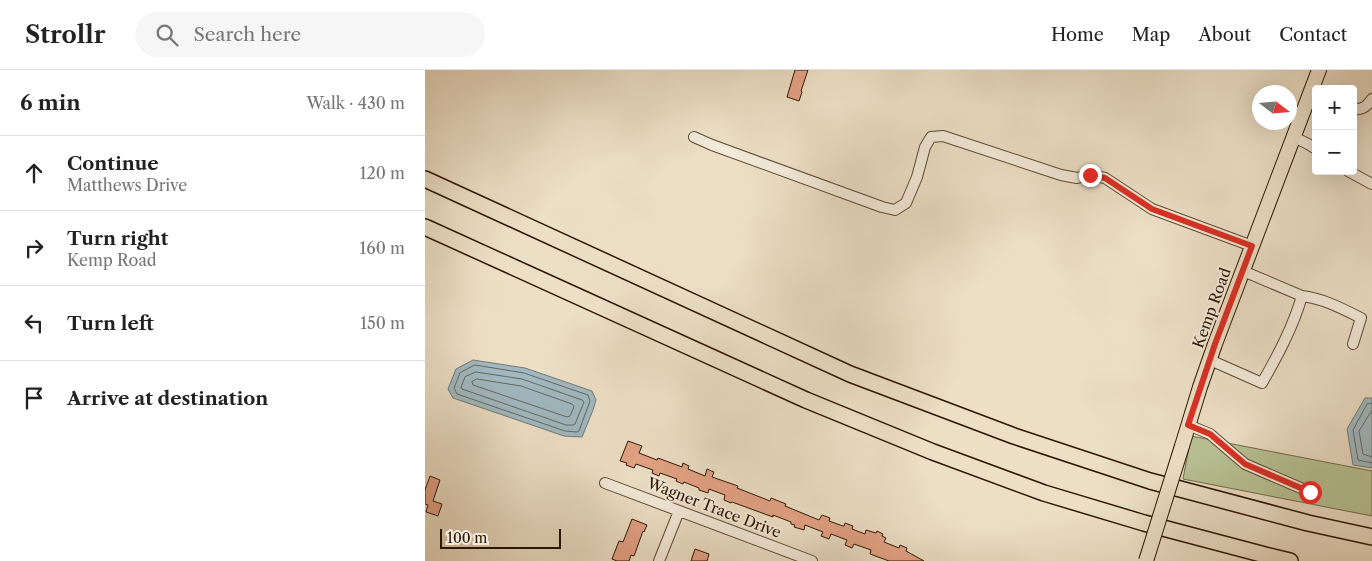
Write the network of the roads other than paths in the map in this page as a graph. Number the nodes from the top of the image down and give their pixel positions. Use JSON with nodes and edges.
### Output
{"nodes":[{"id":1,"x":1319,"y":70,"type":"edge"},
{"id":2,"x":1315,"y":85,"type":"edge"},
{"id":3,"x":1312,"y":98,"type":"edge"},
{"id":4,"x":1372,"y":98,"type":"edge"},
{"id":5,"x":1357,"y":109,"type":"edge"},
{"id":6,"x":694,"y":137,"type":"dead end"},
{"id":7,"x":1293,"y":137,"type":"junction"},
{"id":8,"x":1312,"y":146,"type":"edge"},
{"id":9,"x":1355,"y":175,"type":"edge"},
{"id":10,"x":425,"y":179,"type":"edge"},
{"id":11,"x":1372,"y":184,"type":"edge"},
{"id":12,"x":425,"y":226,"type":"edge"},
{"id":13,"x":1252,"y":246,"type":"junction"},
{"id":14,"x":1243,"y":271,"type":"junction"},
{"id":15,"x":1302,"y":296,"type":"junction"},
{"id":16,"x":1353,"y":344,"type":"dead end"},
{"id":17,"x":1210,"y":360,"type":"junction"},
{"id":18,"x":1188,"y":425,"type":"junction"},
{"id":19,"x":605,"y":483,"type":"dead end"},
{"id":20,"x":1310,"y":492,"type":"dead end"},
{"id":21,"x":679,"y":511,"type":"junction"},
{"id":22,"x":1372,"y":537,"type":"edge"},
{"id":23,"x":808,"y":560,"type":"edge"},
{"id":24,"x":659,"y":561,"type":"edge"},
{"id":25,"x":1146,"y":561,"type":"edge"},
{"id":26,"x":1290,"y":561,"type":"edge"}],
"edges":[{"from":1,"to":2,"type":"main road","name":"Kemp Road"},
{"from":3,"to":7,"type":"main road","name":"Kemp Road"},
{"from":4,"to":5,"type":"street"},
{"from":6,"to":13,"type":"street"},
{"from":7,"to":8,"type":"street"},
{"from":7,"to":13,"type":"main road","name":"Kemp Road"},
{"from":9,"to":11,"type":"street"},
{"from":10,"to":22,"type":"highway"},
{"from":12,"to":26,"type":"highway"},
{"from":13,"to":14,"type":"main road","name":"Kemp Road"},
{"from":14,"to":15,"type":"street"},
{"from":14,"to":17,"type":"main road","name":"Kemp Road"},
{"from":15,"to":16,"type":"street"},
{"from":15,"to":17,"type":"street"},
{"from":17,"to":18,"type":"main road","name":"Kemp Road"},
{"from":18,"to":20,"type":"street"},
{"from":18,"to":25,"type":"main road","name":"Kemp Road","bridge":true},
{"from":19,"to":21,"type":"street","name":"Wagner Trace Drive"},
{"from":21,"to":23,"type":"street","name":"Wagner Trace Drive"},
{"from":21,"to":24,"type":"street"}]}
